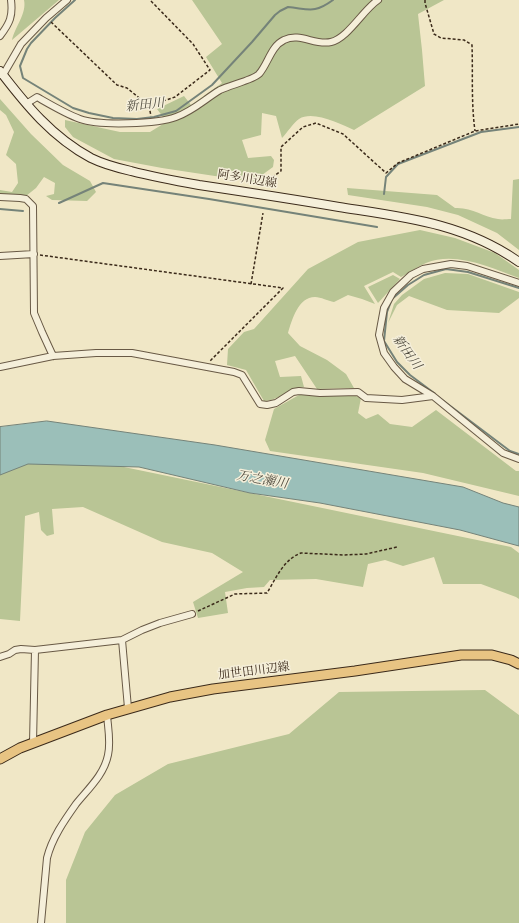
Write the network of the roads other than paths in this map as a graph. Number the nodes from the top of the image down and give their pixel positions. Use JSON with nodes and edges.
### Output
{"nodes":[{"id":1,"x":11,"y":0,"type":"edge"},
{"id":2,"x":67,"y":0,"type":"edge"},
{"id":3,"x":378,"y":0,"type":"edge"},
{"id":4,"x":0,"y":36,"type":"edge"},
{"id":5,"x":1,"y":74,"type":"edge"},
{"id":6,"x":26,"y":104,"type":"junction"},
{"id":7,"x":0,"y":197,"type":"edge"},
{"id":8,"x":34,"y":254,"type":"junction"},
{"id":9,"x":0,"y":256,"type":"edge"},
{"id":10,"x":519,"y":262,"type":"edge"},
{"id":11,"x":519,"y":283,"type":"edge"},
{"id":12,"x":53,"y":356,"type":"junction"},
{"id":13,"x":0,"y":367,"type":"edge"},
{"id":14,"x":433,"y":396,"type":"junction"},
{"id":15,"x":519,"y":459,"type":"edge"},
{"id":16,"x":192,"y":614,"type":"road end"},
{"id":17,"x":122,"y":640,"type":"junction"},
{"id":18,"x":35,"y":650,"type":"junction"},
{"id":19,"x":0,"y":657,"type":"edge"},
{"id":20,"x":519,"y":664,"type":"edge"},
{"id":21,"x":128,"y":708,"type":"junction"},
{"id":22,"x":107,"y":715,"type":"junction"},
{"id":23,"x":33,"y":743,"type":"junction"},
{"id":24,"x":0,"y":759,"type":"edge"},
{"id":25,"x":41,"y":923,"type":"edge"}],
"edges":[{"from":1,"to":4,"type":"street"},
{"from":2,"to":5,"type":"street"},
{"from":3,"to":6,"type":"street"},
{"from":5,"to":6,"type":"main road","name":"阿多川辺線"},
{"from":6,"to":10,"type":"main road","name":"阿多川辺線"},
{"from":7,"to":8,"type":"street"},
{"from":8,"to":9,"type":"street"},
{"from":8,"to":12,"type":"street"},
{"from":11,"to":14,"type":"street"},
{"from":12,"to":13,"type":"street"},
{"from":12,"to":14,"type":"street"},
{"from":14,"to":15,"type":"street"},
{"from":16,"to":17,"type":"street"},
{"from":17,"to":18,"type":"street"},
{"from":17,"to":21,"type":"street"},
{"from":18,"to":19,"type":"street"},
{"from":18,"to":23,"type":"street"},
{"from":20,"to":21,"type":"main road","name":"加世田川辺線"},
{"from":21,"to":22,"type":"main road","name":"加世田川辺線"},
{"from":22,"to":23,"type":"main road","name":"加世田川辺線"},
{"from":22,"to":25,"type":"street"},
{"from":23,"to":24,"type":"main road","name":"加世田川辺線"}]}
